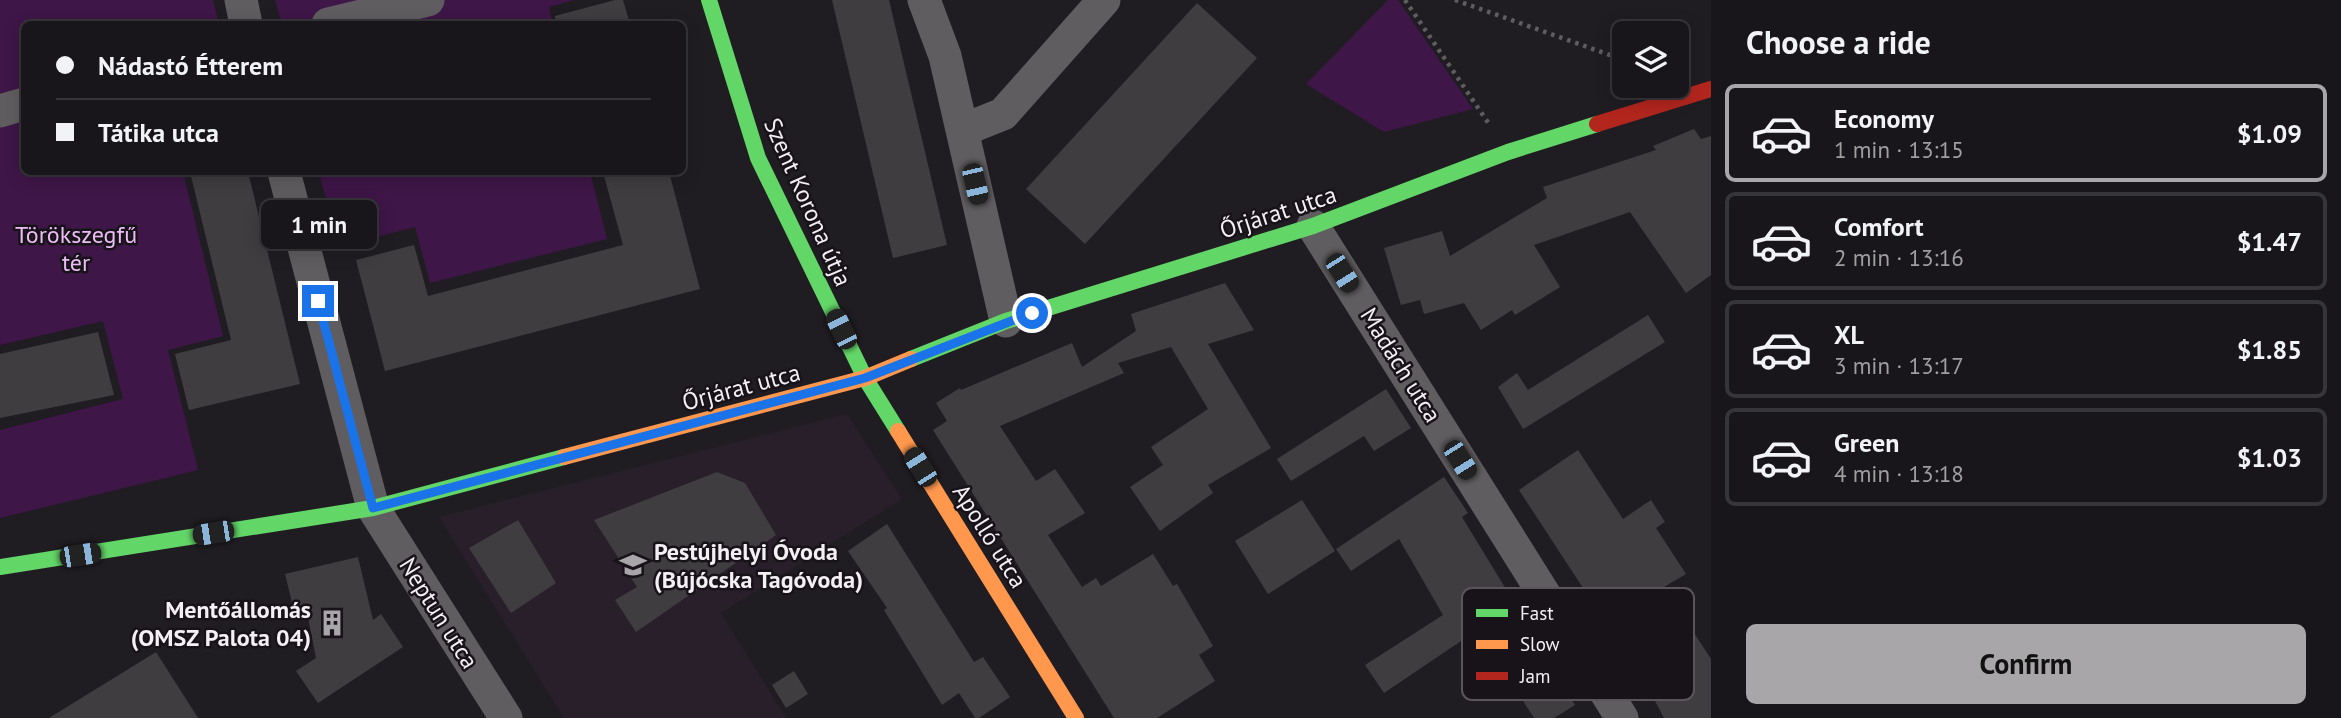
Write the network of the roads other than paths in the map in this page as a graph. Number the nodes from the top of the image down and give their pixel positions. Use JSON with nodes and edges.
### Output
{"nodes":[{"id":1,"x":240,"y":0,"type":"edge"},
{"id":2,"x":428,"y":0,"type":"edge"},
{"id":3,"x":709,"y":0,"type":"edge"},
{"id":4,"x":924,"y":0,"type":"edge"},
{"id":5,"x":1104,"y":0,"type":"edge"},
{"id":6,"x":245,"y":21,"type":"edge"},
{"id":7,"x":340,"y":21,"type":"edge"},
{"id":8,"x":1711,"y":89,"type":"edge"},
{"id":9,"x":21,"y":105,"type":"edge"},
{"id":10,"x":0,"y":111,"type":"edge"},
{"id":11,"x":963,"y":130,"type":"junction"},
{"id":12,"x":285,"y":175,"type":"edge"},
{"id":13,"x":1313,"y":226,"type":"junction"},
{"id":14,"x":1006,"y":321,"type":"junction"},
{"id":15,"x":865,"y":378,"type":"junction"},
{"id":16,"x":373,"y":508,"type":"junction"},
{"id":17,"x":0,"y":568,"type":"edge"},
{"id":18,"x":1540,"y":588,"type":"edge"},
{"id":19,"x":1611,"y":700,"type":"edge"},
{"id":20,"x":506,"y":718,"type":"edge"},
{"id":21,"x":1076,"y":718,"type":"edge"},
{"id":22,"x":1622,"y":718,"type":"edge"}],
"edges":[{"from":1,"to":6,"type":"street"},
{"from":2,"to":7,"type":"street"},
{"from":3,"to":15,"type":"street","name":"Szent Korona útja"},
{"from":4,"to":11,"type":"street"},
{"from":5,"to":11,"type":"street"},
{"from":8,"to":13,"type":"street","name":"Őrjárat utca"},
{"from":9,"to":10,"type":"street"},
{"from":11,"to":14,"type":"street"},
{"from":12,"to":16,"type":"street","name":"Neptun utca"},
{"from":13,"to":14,"type":"street","name":"Őrjárat utca"},
{"from":13,"to":18,"type":"street","name":"Madách utca"},
{"from":14,"to":15,"type":"street","name":"Őrjárat utca"},
{"from":15,"to":16,"type":"street","name":"Őrjárat utca"},
{"from":15,"to":21,"type":"street","name":"Apolló utca"},
{"from":16,"to":17,"type":"street","name":"Őrjárat utca"},
{"from":16,"to":20,"type":"street","name":"Neptun utca"},
{"from":19,"to":22,"type":"street","name":"Madách utca"}]}
